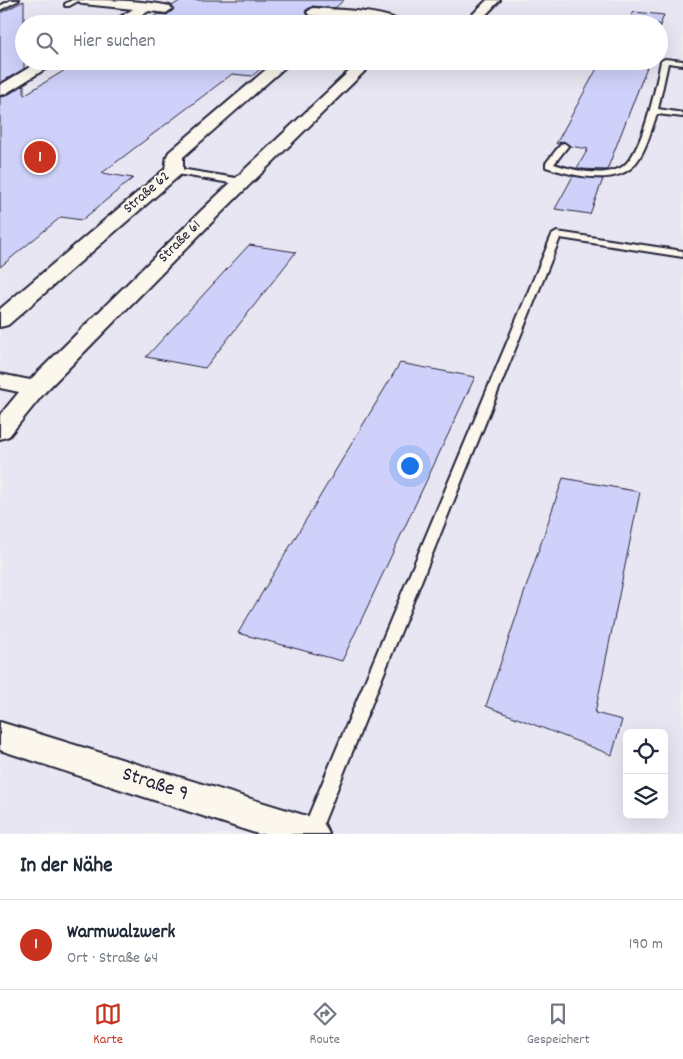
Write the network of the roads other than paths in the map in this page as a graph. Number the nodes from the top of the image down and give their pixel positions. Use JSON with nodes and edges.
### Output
{"nodes":[{"id":1,"x":16,"y":0,"type":"edge"},
{"id":2,"x":77,"y":0,"type":"edge"},
{"id":3,"x":83,"y":0,"type":"edge"},
{"id":4,"x":494,"y":0,"type":"edge"},
{"id":5,"x":163,"y":4,"type":"edge"},
{"id":6,"x":67,"y":5,"type":"dead end"},
{"id":7,"x":147,"y":7,"type":"junction"},
{"id":8,"x":0,"y":8,"type":"edge"},
{"id":9,"x":313,"y":12,"type":"dead end"},
{"id":10,"x":339,"y":14,"type":"joint"},
{"id":11,"x":132,"y":15,"type":"edge"},
{"id":12,"x":348,"y":15,"type":"edge"},
{"id":13,"x":478,"y":15,"type":"edge"},
{"id":14,"x":668,"y":62,"type":"edge"},
{"id":15,"x":683,"y":63,"type":"edge"},
{"id":16,"x":36,"y":70,"type":"edge"},
{"id":17,"x":275,"y":70,"type":"edge"},
{"id":18,"x":359,"y":70,"type":"edge"},
{"id":19,"x":661,"y":70,"type":"edge"},
{"id":20,"x":0,"y":91,"type":"edge"},
{"id":21,"x":654,"y":112,"type":"junction"},
{"id":22,"x":683,"y":115,"type":"edge"},
{"id":23,"x":564,"y":146,"type":"dead end"},
{"id":24,"x":174,"y":171,"type":"junction"},
{"id":25,"x":242,"y":182,"type":"junction"},
{"id":26,"x":683,"y":254,"type":"edge"},
{"id":27,"x":0,"y":320,"type":"edge"},
{"id":28,"x":0,"y":381,"type":"edge"},
{"id":29,"x":35,"y":388,"type":"junction"},
{"id":30,"x":0,"y":431,"type":"edge"},
{"id":31,"x":0,"y":736,"type":"edge"},
{"id":32,"x":310,"y":834,"type":"edge"}],
"edges":[{"from":1,"to":8,"type":"lane"},
{"from":2,"to":6,"type":"lane"},
{"from":3,"to":7,"type":"street"},
{"from":4,"to":13,"type":"street"},
{"from":5,"to":7,"type":"street"},
{"from":7,"to":11,"type":"street"},
{"from":9,"to":10,"type":"street"},
{"from":10,"to":12,"type":"street"},
{"from":14,"to":15,"type":"lane"},
{"from":16,"to":20,"type":"street"},
{"from":17,"to":24,"type":"street","name":"Straße 62"},
{"from":18,"to":25,"type":"street","name":"Straße 61"},
{"from":19,"to":21,"type":"lane"},
{"from":21,"to":22,"type":"lane"},
{"from":21,"to":23,"type":"lane"},
{"from":24,"to":25,"type":"lane"},
{"from":24,"to":27,"type":"street","name":"Straße 62"},
{"from":25,"to":29,"type":"street","name":"Straße 61"},
{"from":26,"to":32,"type":"lane"},
{"from":28,"to":29,"type":"street"},
{"from":29,"to":30,"type":"street","name":"Straße 61"},
{"from":31,"to":32,"type":"street","name":"Straße 9"}]}
